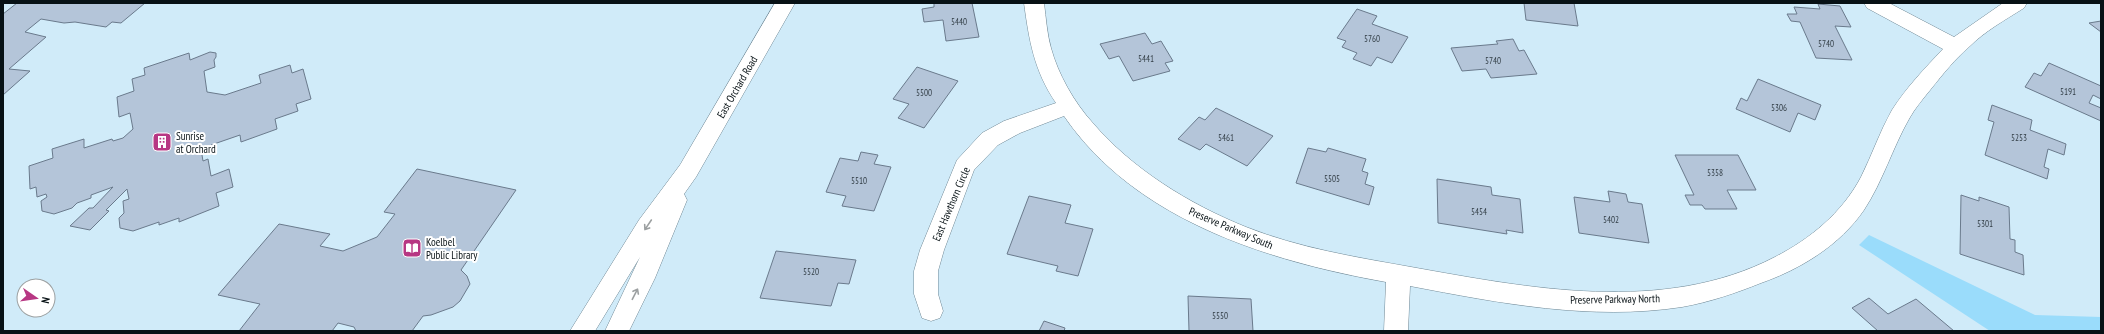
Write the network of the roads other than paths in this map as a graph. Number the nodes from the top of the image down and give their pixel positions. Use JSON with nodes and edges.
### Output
{"nodes":[{"id":1,"x":786,"y":3,"type":"edge"},
{"id":2,"x":1034,"y":3,"type":"edge"},
{"id":3,"x":1874,"y":3,"type":"edge"},
{"id":4,"x":2017,"y":3,"type":"edge"},
{"id":5,"x":1956,"y":47,"type":"junction"},
{"id":6,"x":1068,"y":107,"type":"junction"},
{"id":7,"x":688,"y":171,"type":"junction"},
{"id":8,"x":1398,"y":274,"type":"junction"},
{"id":9,"x":931,"y":311,"type":"dead end"},
{"id":10,"x":582,"y":331,"type":"edge"},
{"id":11,"x":616,"y":331,"type":"edge"},
{"id":12,"x":1396,"y":331,"type":"edge"}],
"edges":[{"from":1,"to":7,"type":"street","name":"East Orchard Road"},
{"from":2,"to":6,"type":"street","name":"Preserve Parkway South"},
{"from":3,"to":5,"type":"street"},
{"from":4,"to":5,"type":"street","name":"Preserve Parkway North"},
{"from":5,"to":8,"type":"street","name":"Preserve Parkway North"},
{"from":6,"to":8,"type":"street","name":"Preserve Parkway South"},
{"from":6,"to":9,"type":"street","name":"East Hawthorn Circle"},
{"from":7,"to":10,"type":"street","name":"East Orchard Road","one_way":true},
{"from":11,"to":7,"type":"street","name":"East Orchard Road","one_way":true},
{"from":8,"to":12,"type":"street"}]}
